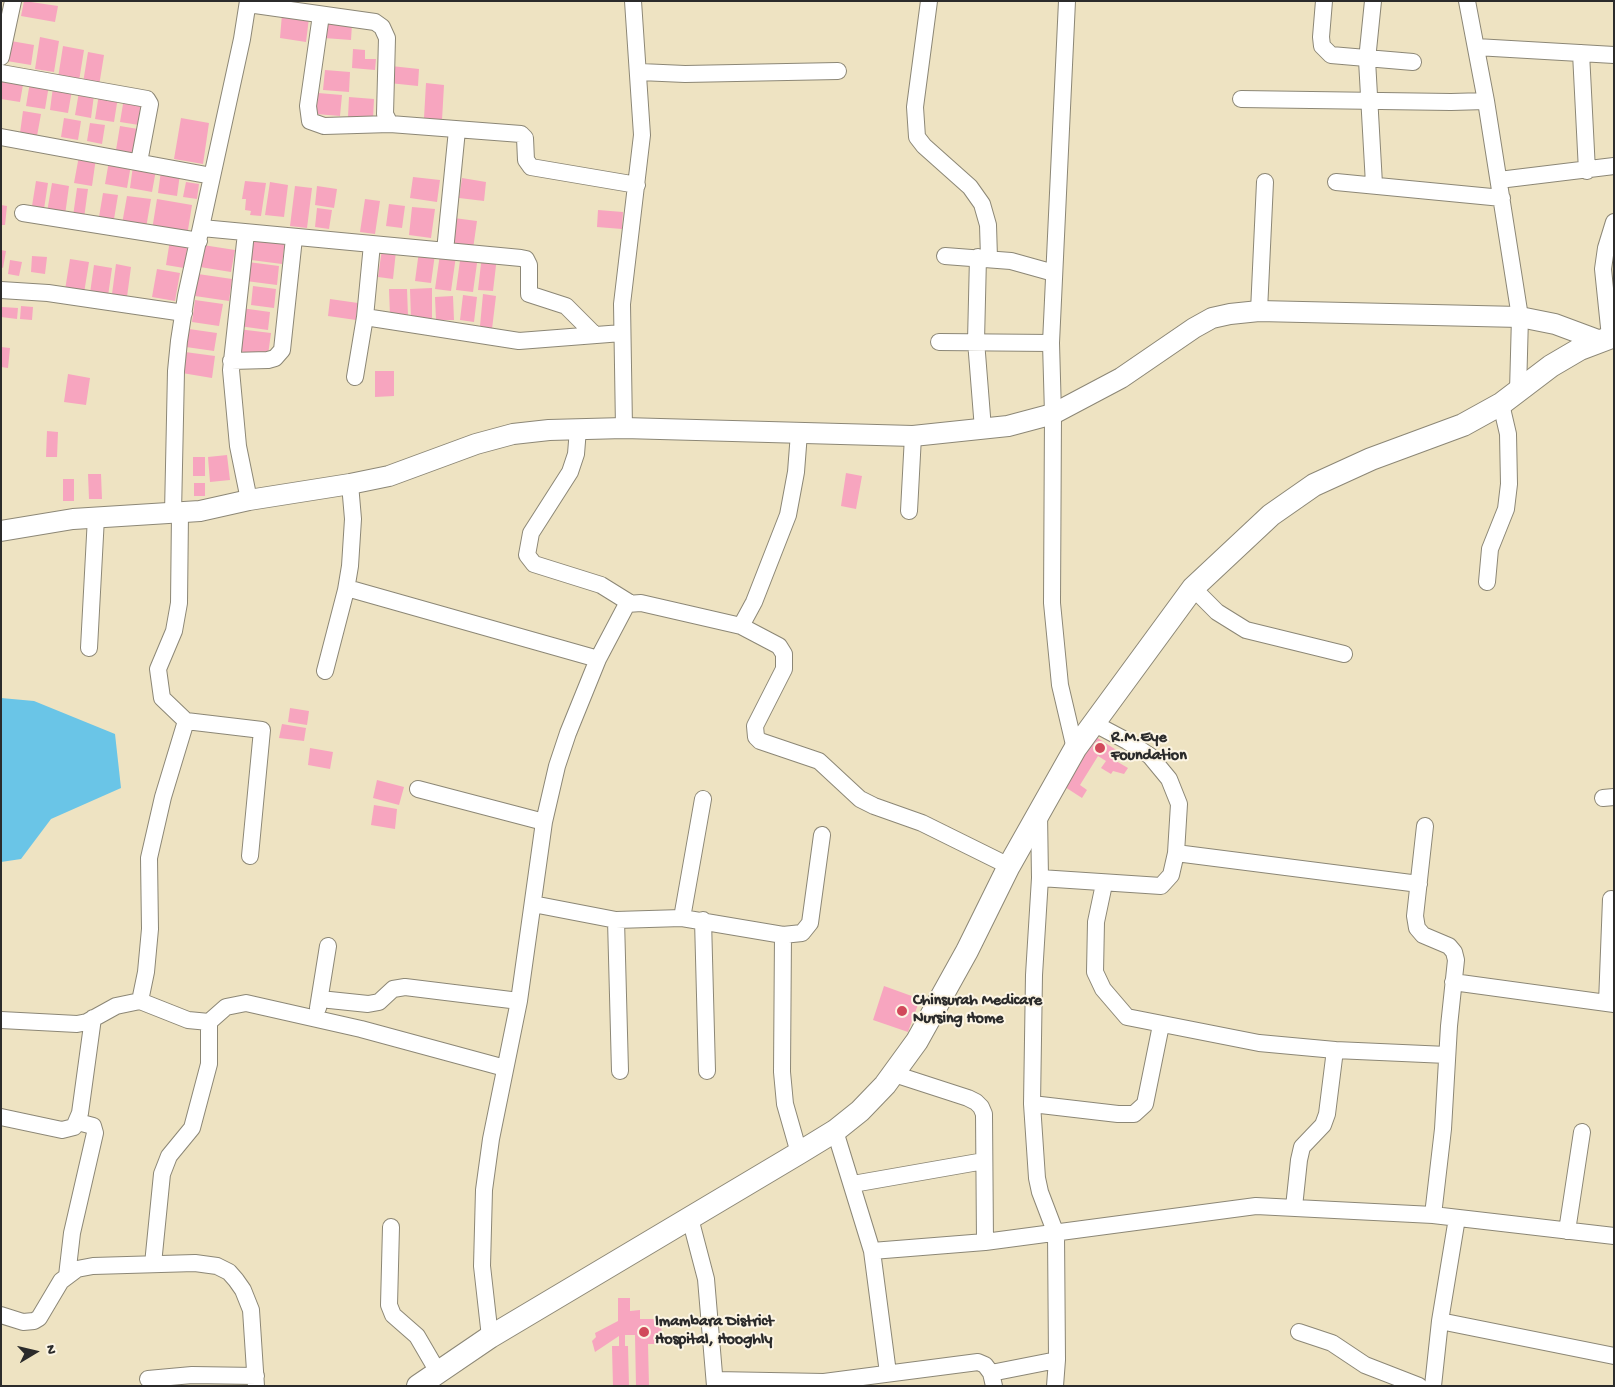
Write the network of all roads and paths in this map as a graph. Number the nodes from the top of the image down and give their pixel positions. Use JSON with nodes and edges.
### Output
{"nodes":[{"id":1,"x":13,"y":1,"type":"edge"},
{"id":2,"x":634,"y":1,"type":"edge"},
{"id":3,"x":929,"y":1,"type":"edge"},
{"id":4,"x":1067,"y":1,"type":"edge"},
{"id":5,"x":1324,"y":1,"type":"edge"},
{"id":6,"x":1372,"y":1,"type":"edge"},
{"id":7,"x":1467,"y":1,"type":"edge"},
{"id":8,"x":248,"y":3,"type":"edge"},
{"id":9,"x":321,"y":14,"type":"junction"},
{"id":10,"x":1476,"y":47,"type":"junction"},
{"id":11,"x":1581,"y":53,"type":"junction"},
{"id":12,"x":1614,"y":55,"type":"edge"},
{"id":13,"x":1,"y":57,"type":"edge"},
{"id":14,"x":1367,"y":60,"type":"junction"},
{"id":15,"x":1413,"y":62,"type":"dead end"},
{"id":16,"x":838,"y":71,"type":"dead end"},
{"id":17,"x":640,"y":72,"type":"junction"},
{"id":18,"x":1,"y":73,"type":"edge"},
{"id":19,"x":1241,"y":99,"type":"dead end"},
{"id":20,"x":1369,"y":101,"type":"junction"},
{"id":21,"x":1486,"y":101,"type":"junction"},
{"id":22,"x":390,"y":124,"type":"junction"},
{"id":23,"x":458,"y":130,"type":"junction"},
{"id":24,"x":1,"y":137,"type":"edge"},
{"id":25,"x":139,"y":162,"type":"junction"},
{"id":26,"x":1614,"y":166,"type":"edge"},
{"id":27,"x":1587,"y":171,"type":"junction"},
{"id":28,"x":212,"y":176,"type":"junction"},
{"id":29,"x":1499,"y":180,"type":"junction"},
{"id":30,"x":1265,"y":182,"type":"dead end"},
{"id":31,"x":1336,"y":182,"type":"dead end"},
{"id":32,"x":1374,"y":184,"type":"junction"},
{"id":33,"x":637,"y":185,"type":"junction"},
{"id":34,"x":1502,"y":198,"type":"junction"},
{"id":35,"x":22,"y":213,"type":"dead end"},
{"id":36,"x":1614,"y":222,"type":"edge"},
{"id":37,"x":246,"y":233,"type":"junction"},
{"id":38,"x":201,"y":235,"type":"junction"},
{"id":39,"x":294,"y":238,"type":"junction"},
{"id":40,"x":372,"y":244,"type":"junction"},
{"id":41,"x":445,"y":251,"type":"junction"},
{"id":42,"x":945,"y":256,"type":"dead end"},
{"id":43,"x":984,"y":257,"type":"junction"},
{"id":44,"x":1054,"y":273,"type":"junction"},
{"id":45,"x":1,"y":290,"type":"edge"},
{"id":46,"x":1259,"y":311,"type":"junction"},
{"id":47,"x":184,"y":312,"type":"junction"},
{"id":48,"x":366,"y":317,"type":"junction"},
{"id":49,"x":1520,"y":317,"type":"junction"},
{"id":50,"x":622,"y":333,"type":"junction"},
{"id":51,"x":595,"y":335,"type":"junction"},
{"id":52,"x":1607,"y":338,"type":"edge"},
{"id":53,"x":976,"y":341,"type":"junction"},
{"id":54,"x":939,"y":342,"type":"dead end"},
{"id":55,"x":1051,"y":343,"type":"junction"},
{"id":56,"x":231,"y":361,"type":"junction"},
{"id":57,"x":354,"y":377,"type":"dead end"},
{"id":58,"x":1510,"y":397,"type":"junction"},
{"id":59,"x":1053,"y":414,"type":"junction"},
{"id":60,"x":624,"y":428,"type":"junction"},
{"id":61,"x":578,"y":429,"type":"junction"},
{"id":62,"x":983,"y":429,"type":"junction"},
{"id":63,"x":799,"y":433,"type":"junction"},
{"id":64,"x":913,"y":436,"type":"junction"},
{"id":65,"x":350,"y":484,"type":"junction"},
{"id":66,"x":249,"y":500,"type":"junction"},
{"id":67,"x":909,"y":510,"type":"dead end"},
{"id":68,"x":177,"y":513,"type":"junction"},
{"id":69,"x":96,"y":517,"type":"junction"},
{"id":70,"x":1,"y":531,"type":"edge"},
{"id":71,"x":1487,"y":582,"type":"dead end"},
{"id":72,"x":347,"y":588,"type":"junction"},
{"id":73,"x":1194,"y":588,"type":"junction"},
{"id":74,"x":630,"y":603,"type":"junction"},
{"id":75,"x":741,"y":626,"type":"junction"},
{"id":76,"x":89,"y":648,"type":"dead end"},
{"id":77,"x":1344,"y":654,"type":"dead end"},
{"id":78,"x":598,"y":659,"type":"junction"},
{"id":79,"x":325,"y":671,"type":"dead end"},
{"id":80,"x":186,"y":721,"type":"junction"},
{"id":81,"x":1094,"y":723,"type":"junction"},
{"id":82,"x":1075,"y":749,"type":"junction"},
{"id":83,"x":418,"y":789,"type":"dead end"},
{"id":84,"x":702,"y":799,"type":"dead end"},
{"id":85,"x":1039,"y":809,"type":"junction"},
{"id":86,"x":544,"y":822,"type":"junction"},
{"id":87,"x":1425,"y":826,"type":"dead end"},
{"id":88,"x":822,"y":834,"type":"dead end"},
{"id":89,"x":1176,"y":853,"type":"junction"},
{"id":90,"x":250,"y":856,"type":"dead end"},
{"id":91,"x":1008,"y":866,"type":"junction"},
{"id":92,"x":1040,"y":878,"type":"junction"},
{"id":93,"x":1104,"y":884,"type":"junction"},
{"id":94,"x":1419,"y":884,"type":"junction"},
{"id":95,"x":1611,"y":899,"type":"dead end"},
{"id":96,"x":533,"y":904,"type":"junction"},
{"id":97,"x":682,"y":918,"type":"junction"},
{"id":98,"x":616,"y":920,"type":"junction"},
{"id":99,"x":703,"y":920,"type":"junction"},
{"id":100,"x":783,"y":934,"type":"junction"},
{"id":101,"x":328,"y":946,"type":"dead end"},
{"id":102,"x":1453,"y":982,"type":"junction"},
{"id":103,"x":320,"y":999,"type":"junction"},
{"id":104,"x":140,"y":1001,"type":"junction"},
{"id":105,"x":519,"y":1001,"type":"junction"},
{"id":106,"x":1611,"y":1004,"type":"edge"},
{"id":107,"x":94,"y":1018,"type":"junction"},
{"id":108,"x":316,"y":1018,"type":"junction"},
{"id":109,"x":1,"y":1020,"type":"edge"},
{"id":110,"x":209,"y":1022,"type":"junction"},
{"id":111,"x":1161,"y":1025,"type":"junction"},
{"id":112,"x":1336,"y":1050,"type":"junction"},
{"id":113,"x":1447,"y":1055,"type":"junction"},
{"id":114,"x":505,"y":1068,"type":"junction"},
{"id":115,"x":620,"y":1070,"type":"dead end"},
{"id":116,"x":707,"y":1071,"type":"dead end"},
{"id":117,"x":894,"y":1074,"type":"junction"},
{"id":118,"x":1032,"y":1104,"type":"junction"},
{"id":119,"x":1,"y":1117,"type":"edge"},
{"id":120,"x":78,"y":1122,"type":"junction"},
{"id":121,"x":835,"y":1131,"type":"junction"},
{"id":122,"x":1582,"y":1132,"type":"dead end"},
{"id":123,"x":799,"y":1154,"type":"junction"},
{"id":124,"x":984,"y":1161,"type":"junction"},
{"id":125,"x":853,"y":1184,"type":"junction"},
{"id":126,"x":1294,"y":1206,"type":"junction"},
{"id":127,"x":1433,"y":1215,"type":"junction"},
{"id":128,"x":690,"y":1218,"type":"junction"},
{"id":129,"x":1456,"y":1218,"type":"junction"},
{"id":130,"x":391,"y":1227,"type":"dead end"},
{"id":131,"x":1568,"y":1231,"type":"junction"},
{"id":132,"x":1056,"y":1234,"type":"junction"},
{"id":133,"x":1614,"y":1236,"type":"edge"},
{"id":134,"x":984,"y":1242,"type":"junction"},
{"id":135,"x":872,"y":1251,"type":"junction"},
{"id":136,"x":153,"y":1264,"type":"junction"},
{"id":137,"x":67,"y":1276,"type":"junction"},
{"id":138,"x":1,"y":1315,"type":"edge"},
{"id":139,"x":1440,"y":1321,"type":"junction"},
{"id":140,"x":1299,"y":1332,"type":"dead end"},
{"id":141,"x":490,"y":1337,"type":"junction"},
{"id":142,"x":1614,"y":1356,"type":"edge"},
{"id":143,"x":1057,"y":1360,"type":"junction"},
{"id":144,"x":888,"y":1373,"type":"junction"},
{"id":145,"x":148,"y":1379,"type":"dead end"},
{"id":146,"x":992,"y":1379,"type":"edge"},
{"id":147,"x":256,"y":1381,"type":"edge"},
{"id":148,"x":428,"y":1381,"type":"edge"},
{"id":149,"x":715,"y":1383,"type":"edge"},
{"id":150,"x":1055,"y":1386,"type":"edge"},
{"id":151,"x":1419,"y":1386,"type":"edge"},
{"id":152,"x":1433,"y":1386,"type":"edge"}],
"edges":[{"from":1,"to":13,"type":"street"},
{"from":2,"to":17,"type":"street"},
{"from":3,"to":43,"type":"street"},
{"from":4,"to":44,"type":"street"},
{"from":5,"to":14,"type":"street"},
{"from":6,"to":14,"type":"street"},
{"from":7,"to":10,"type":"street"},
{"from":8,"to":9,"type":"street"},
{"from":8,"to":28,"type":"street"},
{"from":9,"to":22,"type":"street"},
{"from":9,"to":22,"type":"street"},
{"from":10,"to":11,"type":"street"},
{"from":10,"to":21,"type":"street"},
{"from":11,"to":12,"type":"street"},
{"from":11,"to":27,"type":"street"},
{"from":14,"to":15,"type":"street"},
{"from":14,"to":20,"type":"street"},
{"from":16,"to":17,"type":"street"},
{"from":17,"to":33,"type":"street"},
{"from":18,"to":25,"type":"street"},
{"from":19,"to":20,"type":"street"},
{"from":20,"to":21,"type":"street"},
{"from":20,"to":32,"type":"street"},
{"from":21,"to":29,"type":"street"},
{"from":22,"to":23,"type":"street"},
{"from":23,"to":33,"type":"street"},
{"from":23,"to":41,"type":"street"},
{"from":24,"to":25,"type":"street"},
{"from":25,"to":28,"type":"street"},
{"from":26,"to":27,"type":"street"},
{"from":27,"to":29,"type":"street"},
{"from":28,"to":38,"type":"street"},
{"from":29,"to":34,"type":"street"},
{"from":30,"to":46,"type":"street"},
{"from":31,"to":32,"type":"street"},
{"from":32,"to":34,"type":"street"},
{"from":33,"to":50,"type":"street"},
{"from":34,"to":49,"type":"street"},
{"from":35,"to":38,"type":"street"},
{"from":36,"to":52,"type":"street"},
{"from":37,"to":38,"type":"street"},
{"from":37,"to":39,"type":"street"},
{"from":37,"to":56,"type":"street"},
{"from":38,"to":47,"type":"street"},
{"from":39,"to":40,"type":"street"},
{"from":39,"to":56,"type":"street"},
{"from":40,"to":41,"type":"street"},
{"from":40,"to":48,"type":"street"},
{"from":41,"to":51,"type":"street"},
{"from":42,"to":43,"type":"street"},
{"from":43,"to":44,"type":"street"},
{"from":43,"to":53,"type":"street"},
{"from":44,"to":55,"type":"street"},
{"from":45,"to":47,"type":"street"},
{"from":46,"to":49,"type":"street"},
{"from":46,"to":59,"type":"street"},
{"from":47,"to":68,"type":"street"},
{"from":48,"to":51,"type":"street"},
{"from":48,"to":57,"type":"street"},
{"from":49,"to":52,"type":"street"},
{"from":49,"to":58,"type":"street"},
{"from":50,"to":51,"type":"street"},
{"from":50,"to":60,"type":"street"},
{"from":52,"to":58,"type":"main road"},
{"from":53,"to":54,"type":"street"},
{"from":53,"to":55,"type":"street"},
{"from":53,"to":62,"type":"street"},
{"from":55,"to":59,"type":"street"},
{"from":56,"to":66,"type":"street"},
{"from":58,"to":71,"type":"street"},
{"from":58,"to":73,"type":"main road"},
{"from":59,"to":62,"type":"street"},
{"from":59,"to":82,"type":"street"},
{"from":60,"to":61,"type":"street"},
{"from":60,"to":63,"type":"street"},
{"from":61,"to":65,"type":"street"},
{"from":61,"to":74,"type":"street"},
{"from":62,"to":64,"type":"street"},
{"from":63,"to":64,"type":"street"},
{"from":63,"to":75,"type":"street"},
{"from":64,"to":67,"type":"street"},
{"from":65,"to":66,"type":"street"},
{"from":65,"to":72,"type":"street"},
{"from":66,"to":68,"type":"street"},
{"from":68,"to":69,"type":"street"},
{"from":68,"to":80,"type":"street"},
{"from":69,"to":70,"type":"street"},
{"from":69,"to":76,"type":"street"},
{"from":72,"to":78,"type":"street"},
{"from":72,"to":79,"type":"street"},
{"from":73,"to":77,"type":"street"},
{"from":73,"to":81,"type":"main road"},
{"from":74,"to":75,"type":"street"},
{"from":74,"to":78,"type":"street"},
{"from":75,"to":91,"type":"street"},
{"from":78,"to":86,"type":"street"},
{"from":80,"to":90,"type":"street"},
{"from":80,"to":104,"type":"street"},
{"from":81,"to":82,"type":"main road"},
{"from":81,"to":89,"type":"street"},
{"from":82,"to":85,"type":"main road"},
{"from":83,"to":86,"type":"street"},
{"from":84,"to":97,"type":"street"},
{"from":85,"to":91,"type":"main road"},
{"from":85,"to":92,"type":"street"},
{"from":86,"to":96,"type":"street"},
{"from":87,"to":94,"type":"street"},
{"from":88,"to":100,"type":"street"},
{"from":89,"to":93,"type":"street"},
{"from":89,"to":94,"type":"street"},
{"from":91,"to":117,"type":"main road"},
{"from":92,"to":93,"type":"street"},
{"from":92,"to":118,"type":"street"},
{"from":93,"to":111,"type":"street"},
{"from":94,"to":102,"type":"street"},
{"from":95,"to":106,"type":"street"},
{"from":96,"to":98,"type":"street"},
{"from":96,"to":105,"type":"street"},
{"from":97,"to":98,"type":"street"},
{"from":97,"to":99,"type":"street"},
{"from":98,"to":115,"type":"street"},
{"from":99,"to":100,"type":"street"},
{"from":99,"to":116,"type":"street"},
{"from":100,"to":123,"type":"street"},
{"from":101,"to":103,"type":"street"},
{"from":102,"to":106,"type":"street"},
{"from":102,"to":113,"type":"street"},
{"from":103,"to":105,"type":"street"},
{"from":103,"to":108,"type":"street"},
{"from":104,"to":107,"type":"street"},
{"from":104,"to":110,"type":"street"},
{"from":105,"to":114,"type":"street"},
{"from":107,"to":109,"type":"street"},
{"from":107,"to":120,"type":"street"},
{"from":108,"to":110,"type":"street"},
{"from":108,"to":114,"type":"street"},
{"from":110,"to":136,"type":"street"},
{"from":111,"to":112,"type":"street"},
{"from":111,"to":118,"type":"street"},
{"from":112,"to":113,"type":"street"},
{"from":112,"to":126,"type":"street"},
{"from":113,"to":127,"type":"street"},
{"from":114,"to":141,"type":"street"},
{"from":117,"to":121,"type":"main road"},
{"from":117,"to":124,"type":"street"},
{"from":118,"to":132,"type":"street"},
{"from":119,"to":120,"type":"street"},
{"from":120,"to":137,"type":"street"},
{"from":121,"to":123,"type":"main road"},
{"from":121,"to":125,"type":"street"},
{"from":122,"to":131,"type":"street"},
{"from":123,"to":128,"type":"main road"},
{"from":124,"to":125,"type":"street"},
{"from":124,"to":134,"type":"street"},
{"from":125,"to":135,"type":"street"},
{"from":126,"to":127,"type":"street"},
{"from":126,"to":132,"type":"street"},
{"from":127,"to":129,"type":"street"},
{"from":128,"to":141,"type":"main road"},
{"from":128,"to":149,"type":"street"},
{"from":129,"to":131,"type":"street"},
{"from":129,"to":139,"type":"street"},
{"from":130,"to":148,"type":"street"},
{"from":131,"to":133,"type":"street"},
{"from":132,"to":134,"type":"street"},
{"from":132,"to":143,"type":"street"},
{"from":134,"to":135,"type":"street"},
{"from":135,"to":144,"type":"street"},
{"from":136,"to":137,"type":"street"},
{"from":136,"to":147,"type":"street"},
{"from":137,"to":138,"type":"street"},
{"from":139,"to":142,"type":"street"},
{"from":139,"to":152,"type":"street"},
{"from":140,"to":151,"type":"street"},
{"from":141,"to":148,"type":"main road"},
{"from":143,"to":146,"type":"street"},
{"from":143,"to":150,"type":"street"},
{"from":144,"to":146,"type":"street"},
{"from":144,"to":149,"type":"street"},
{"from":145,"to":147,"type":"street"}]}
